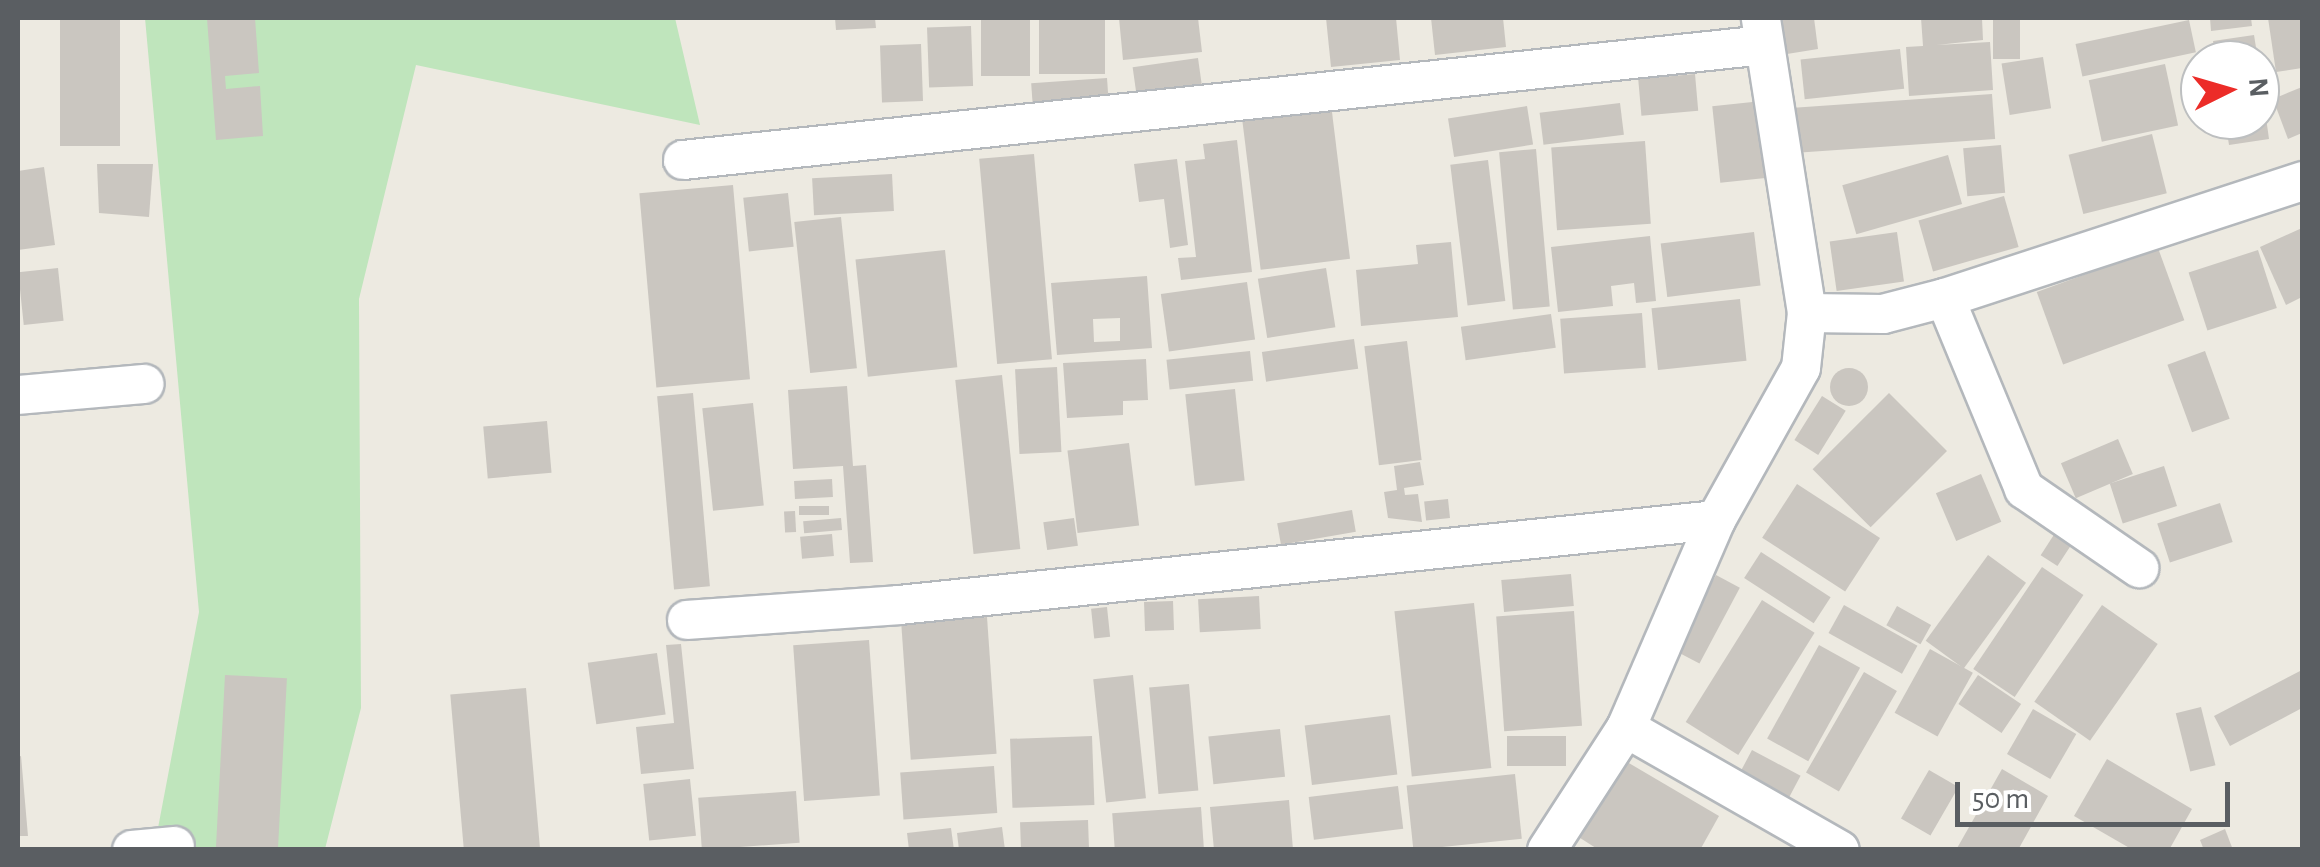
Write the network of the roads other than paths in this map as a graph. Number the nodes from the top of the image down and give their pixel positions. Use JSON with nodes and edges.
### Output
{"nodes":[{"id":1,"x":1763,"y":31,"type":"edge"},
{"id":2,"x":683,"y":160,"type":"dead end"},
{"id":3,"x":2302,"y":182,"type":"edge"},
{"id":4,"x":1944,"y":298,"type":"junction"},
{"id":5,"x":1807,"y":313,"type":"junction"},
{"id":6,"x":145,"y":384,"type":"dead end"},
{"id":7,"x":18,"y":395,"type":"edge"},
{"id":8,"x":1716,"y":520,"type":"junction"},
{"id":9,"x":2139,"y":568,"type":"dead end"},
{"id":10,"x":687,"y":620,"type":"dead end"},
{"id":11,"x":1626,"y":728,"type":"junction"},
{"id":12,"x":174,"y":846,"type":"dead end"},
{"id":13,"x":132,"y":850,"type":"edge"},
{"id":14,"x":1547,"y":850,"type":"edge"},
{"id":15,"x":1840,"y":850,"type":"edge"}],
"edges":[{"from":1,"to":2,"type":"street"},
{"from":1,"to":5,"type":"street"},
{"from":3,"to":4,"type":"street"},
{"from":4,"to":5,"type":"street"},
{"from":4,"to":9,"type":"street"},
{"from":5,"to":8,"type":"street"},
{"from":6,"to":7,"type":"street"},
{"from":8,"to":10,"type":"street"},
{"from":8,"to":11,"type":"street"},
{"from":11,"to":14,"type":"street"},
{"from":11,"to":15,"type":"street"},
{"from":12,"to":13,"type":"street"}]}
